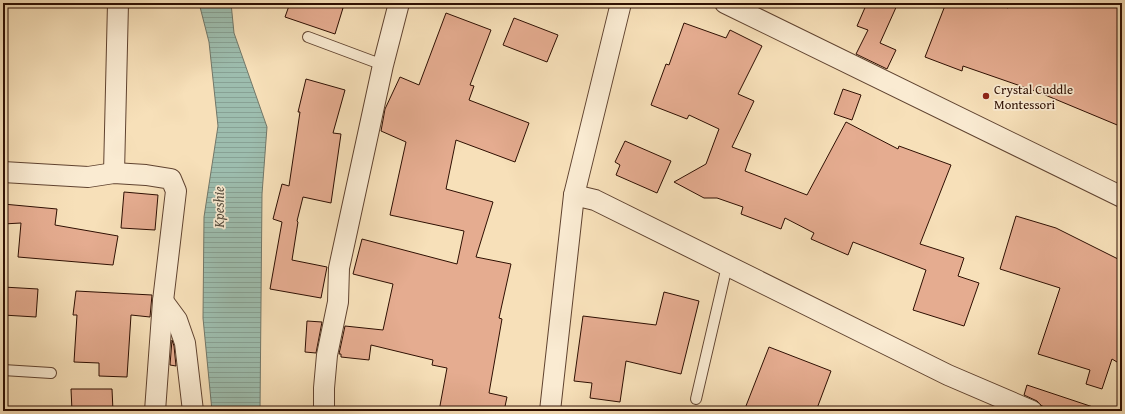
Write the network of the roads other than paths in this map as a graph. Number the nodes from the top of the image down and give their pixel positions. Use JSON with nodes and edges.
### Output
{"nodes":[{"id":1,"x":118,"y":3,"type":"edge"},
{"id":2,"x":399,"y":3,"type":"edge"},
{"id":3,"x":621,"y":3,"type":"edge"},
{"id":4,"x":725,"y":3,"type":"edge"},
{"id":5,"x":308,"y":37,"type":"dead end"},
{"id":6,"x":384,"y":65,"type":"junction"},
{"id":7,"x":3,"y":172,"type":"edge"},
{"id":8,"x":114,"y":173,"type":"junction"},
{"id":9,"x":574,"y":195,"type":"junction"},
{"id":10,"x":1122,"y":196,"type":"edge"},
{"id":11,"x":727,"y":266,"type":"junction"},
{"id":12,"x":163,"y":301,"type":"junction"},
{"id":13,"x":3,"y":370,"type":"edge"},
{"id":14,"x":51,"y":374,"type":"dead end"},
{"id":15,"x":696,"y":399,"type":"dead end"},
{"id":16,"x":154,"y":411,"type":"edge"},
{"id":17,"x":193,"y":411,"type":"edge"},
{"id":18,"x":324,"y":411,"type":"edge"},
{"id":19,"x":550,"y":411,"type":"edge"},
{"id":20,"x":1032,"y":411,"type":"edge"}],
"edges":[{"from":1,"to":8,"type":"street"},
{"from":2,"to":6,"type":"street"},
{"from":3,"to":9,"type":"street"},
{"from":4,"to":10,"type":"street"},
{"from":5,"to":6,"type":"lane"},
{"from":6,"to":18,"type":"street"},
{"from":7,"to":8,"type":"street"},
{"from":8,"to":12,"type":"street"},
{"from":9,"to":11,"type":"street"},
{"from":9,"to":19,"type":"street"},
{"from":11,"to":15,"type":"lane"},
{"from":11,"to":20,"type":"street"},
{"from":12,"to":16,"type":"street"},
{"from":12,"to":17,"type":"street"},
{"from":13,"to":14,"type":"lane"}]}
